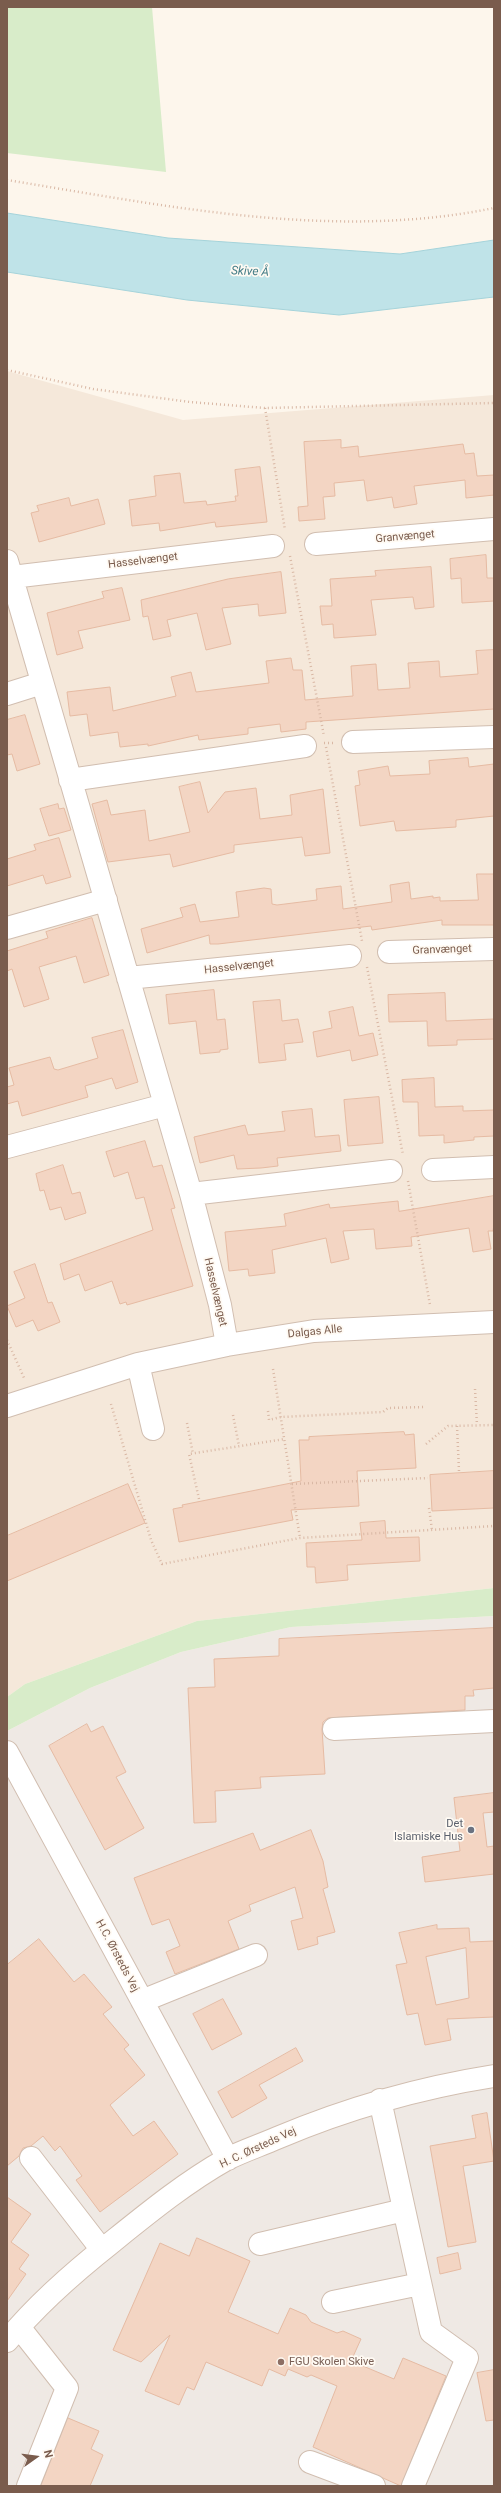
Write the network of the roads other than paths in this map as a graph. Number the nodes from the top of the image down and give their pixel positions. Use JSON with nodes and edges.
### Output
{"nodes":[{"id":1,"x":494,"y":529,"type":"edge"},
{"id":2,"x":316,"y":544,"type":"dead end"},
{"id":3,"x":283,"y":545,"type":"road end"},
{"id":4,"x":9,"y":569,"type":"edge"},
{"id":5,"x":42,"y":683,"type":"junction"},
{"id":6,"x":7,"y":694,"type":"edge"},
{"id":7,"x":494,"y":737,"type":"edge"},
{"id":8,"x":353,"y":742,"type":"road end"},
{"id":9,"x":315,"y":745,"type":"road end"},
{"id":10,"x":70,"y":780,"type":"junction"},
{"id":11,"x":106,"y":900,"type":"junction"},
{"id":12,"x":7,"y":928,"type":"edge"},
{"id":13,"x":494,"y":949,"type":"edge"},
{"id":14,"x":389,"y":952,"type":"dead end"},
{"id":15,"x":360,"y":954,"type":"road end"},
{"id":16,"x":128,"y":978,"type":"junction"},
{"id":17,"x":165,"y":1105,"type":"junction"},
{"id":18,"x":7,"y":1147,"type":"edge"},
{"id":19,"x":494,"y":1167,"type":"edge"},
{"id":20,"x":401,"y":1170,"type":"road end"},
{"id":21,"x":432,"y":1170,"type":"dead end"},
{"id":22,"x":191,"y":1194,"type":"junction"},
{"id":23,"x":494,"y":1322,"type":"edge"},
{"id":24,"x":227,"y":1344,"type":"junction"},
{"id":25,"x":138,"y":1364,"type":"junction"},
{"id":26,"x":7,"y":1406,"type":"edge"},
{"id":27,"x":153,"y":1429,"type":"dead end"},
{"id":28,"x":494,"y":1721,"type":"edge"},
{"id":29,"x":334,"y":1730,"type":"dead end"},
{"id":30,"x":7,"y":1752,"type":"edge"},
{"id":31,"x":256,"y":1955,"type":"dead end"},
{"id":32,"x":142,"y":2001,"type":"junction"},
{"id":33,"x":494,"y":2076,"type":"edge"},
{"id":34,"x":380,"y":2100,"type":"junction"},
{"id":35,"x":31,"y":2158,"type":"dead end"},
{"id":36,"x":228,"y":2159,"type":"junction"},
{"id":37,"x":404,"y":2210,"type":"junction"},
{"id":38,"x":260,"y":2244,"type":"dead end"},
{"id":39,"x":102,"y":2250,"type":"junction"},
{"id":40,"x":420,"y":2284,"type":"junction"},
{"id":41,"x":333,"y":2302,"type":"dead end"},
{"id":42,"x":13,"y":2334,"type":"edge"},
{"id":43,"x":310,"y":2462,"type":"dead end"},
{"id":44,"x":28,"y":2486,"type":"edge"},
{"id":45,"x":374,"y":2486,"type":"edge"},
{"id":46,"x":413,"y":2486,"type":"edge"}],
"edges":[{"from":1,"to":2,"type":"street","name":"Granvænget"},
{"from":3,"to":4,"type":"street","name":"Hasselvænget"},
{"from":4,"to":5,"type":"street","name":"Hasselvænget"},
{"from":5,"to":6,"type":"street"},
{"from":5,"to":10,"type":"street","name":"Hasselvænget"},
{"from":7,"to":8,"type":"street"},
{"from":9,"to":10,"type":"street"},
{"from":10,"to":11,"type":"street","name":"Hasselvænget"},
{"from":11,"to":12,"type":"street"},
{"from":11,"to":16,"type":"street","name":"Hasselvænget"},
{"from":13,"to":14,"type":"street","name":"Granvænget"},
{"from":15,"to":16,"type":"street","name":"Hasselvænget"},
{"from":16,"to":17,"type":"street","name":"Hasselvænget"},
{"from":17,"to":18,"type":"street"},
{"from":17,"to":22,"type":"street","name":"Hasselvænget"},
{"from":19,"to":21,"type":"street"},
{"from":20,"to":22,"type":"street"},
{"from":22,"to":24,"type":"street","name":"Hasselvænget"},
{"from":23,"to":24,"type":"street","name":"Dalgas Alle"},
{"from":24,"to":25,"type":"street","name":"Dalgas Alle"},
{"from":25,"to":26,"type":"street","name":"Dalgas Alle"},
{"from":25,"to":27,"type":"street"},
{"from":28,"to":29,"type":"street"},
{"from":30,"to":32,"type":"street","name":"H.C. Ørsteds Vej"},
{"from":31,"to":32,"type":"street"},
{"from":32,"to":36,"type":"street","name":"H.C. Ørsteds Vej"},
{"from":33,"to":34,"type":"street","name":"H. C. Ørsteds Vej"},
{"from":34,"to":36,"type":"street","name":"H. C. Ørsteds Vej"},
{"from":34,"to":37,"type":"street"},
{"from":35,"to":39,"type":"street"},
{"from":36,"to":39,"type":"street","name":"H. C. Ørsteds Vej"},
{"from":37,"to":38,"type":"street"},
{"from":37,"to":40,"type":"street"},
{"from":39,"to":42,"type":"street","name":"H. C. Ørsteds Vej"},
{"from":40,"to":41,"type":"street"},
{"from":40,"to":46,"type":"street"},
{"from":42,"to":44,"type":"street"},
{"from":43,"to":45,"type":"street"}]}
